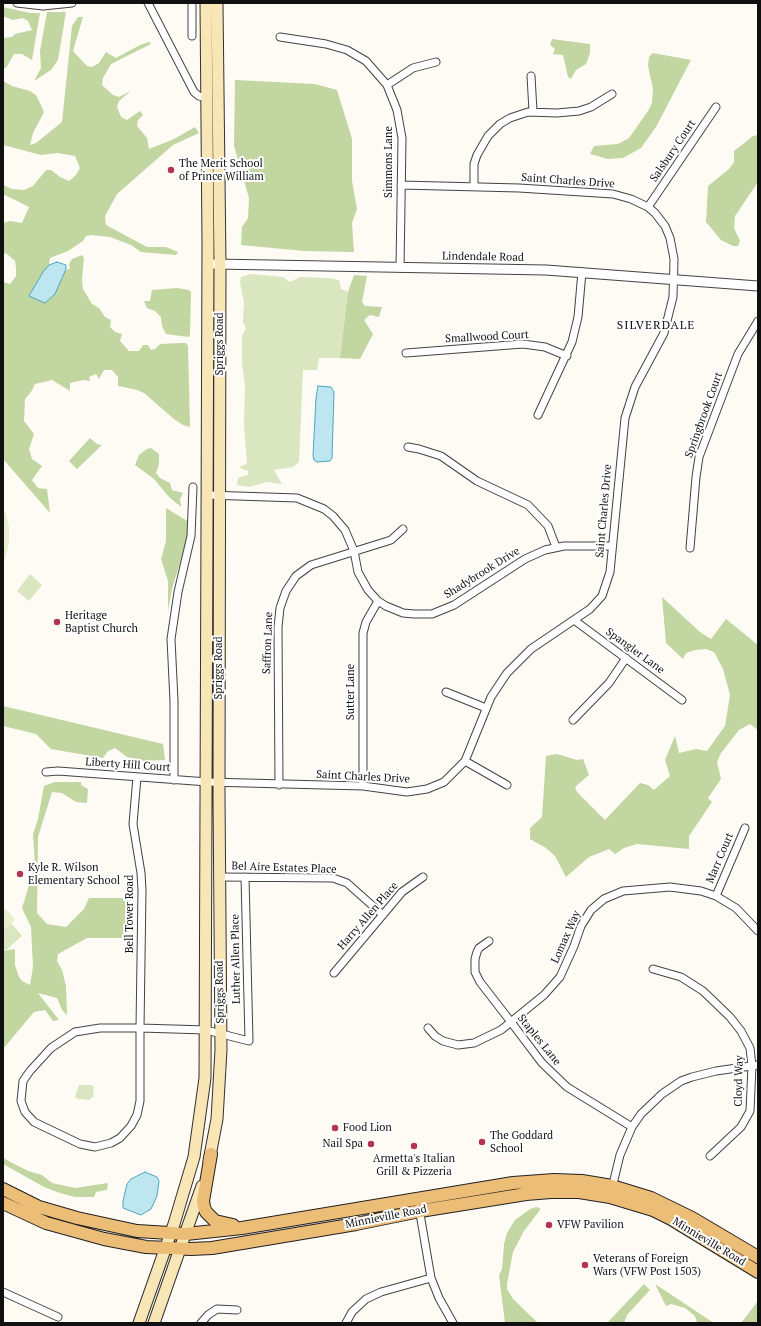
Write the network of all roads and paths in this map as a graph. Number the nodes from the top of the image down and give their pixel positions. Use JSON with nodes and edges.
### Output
{"nodes":[{"id":1,"x":17,"y":3,"type":"edge"},
{"id":2,"x":72,"y":3,"type":"edge"},
{"id":3,"x":148,"y":3,"type":"edge"},
{"id":4,"x":192,"y":3,"type":"edge"},
{"id":5,"x":206,"y":3,"type":"edge"},
{"id":6,"x":217,"y":3,"type":"edge"},
{"id":7,"x":192,"y":36,"type":"dead end"},
{"id":8,"x":280,"y":37,"type":"dead end"},
{"id":9,"x":436,"y":62,"type":"dead end"},
{"id":10,"x":530,"y":76,"type":"dead end"},
{"id":11,"x":387,"y":85,"type":"junction"},
{"id":12,"x":612,"y":94,"type":"dead end"},
{"id":13,"x":207,"y":98,"type":"junction"},
{"id":14,"x":716,"y":107,"type":"dead end"},
{"id":15,"x":533,"y":111,"type":"junction"},
{"id":16,"x":400,"y":185,"type":"junction"},
{"id":17,"x":474,"y":186,"type":"junction"},
{"id":18,"x":648,"y":207,"type":"junction"},
{"id":19,"x":208,"y":264,"type":"junction"},
{"id":20,"x":220,"y":264,"type":"junction"},
{"id":21,"x":400,"y":268,"type":"junction"},
{"id":22,"x":582,"y":272,"type":"junction"},
{"id":23,"x":675,"y":280,"type":"junction"},
{"id":24,"x":758,"y":286,"type":"edge"},
{"id":25,"x":758,"y":321,"type":"edge"},
{"id":26,"x":406,"y":353,"type":"dead end"},
{"id":27,"x":567,"y":356,"type":"junction"},
{"id":28,"x":538,"y":415,"type":"dead end"},
{"id":29,"x":408,"y":447,"type":"dead end"},
{"id":30,"x":193,"y":487,"type":"dead end"},
{"id":31,"x":208,"y":495,"type":"junction"},
{"id":32,"x":220,"y":496,"type":"junction"},
{"id":33,"x":403,"y":529,"type":"dead end"},
{"id":34,"x":612,"y":546,"type":"junction"},
{"id":35,"x":556,"y":547,"type":"junction"},
{"id":36,"x":690,"y":548,"type":"dead end"},
{"id":37,"x":354,"y":551,"type":"junction"},
{"id":38,"x":378,"y":601,"type":"junction"},
{"id":39,"x":574,"y":620,"type":"junction"},
{"id":40,"x":626,"y":658,"type":"junction"},
{"id":41,"x":446,"y":692,"type":"dead end"},
{"id":42,"x":682,"y":700,"type":"dead end"},
{"id":43,"x":486,"y":708,"type":"junction"},
{"id":44,"x":573,"y":720,"type":"dead end"},
{"id":45,"x":465,"y":761,"type":"junction"},
{"id":46,"x":46,"y":772,"type":"dead end"},
{"id":47,"x":137,"y":777,"type":"junction"},
{"id":48,"x":174,"y":780,"type":"junction"},
{"id":49,"x":213,"y":783,"type":"junction"},
{"id":50,"x":279,"y":785,"type":"junction"},
{"id":51,"x":507,"y":785,"type":"dead end"},
{"id":52,"x":363,"y":786,"type":"junction"},
{"id":53,"x":745,"y":828,"type":"dead end"},
{"id":54,"x":219,"y":877,"type":"junction"},
{"id":55,"x":246,"y":877,"type":"junction"},
{"id":56,"x":423,"y":877,"type":"dead end"},
{"id":57,"x":716,"y":896,"type":"junction"},
{"id":58,"x":383,"y":915,"type":"junction"},
{"id":59,"x":758,"y":931,"type":"edge"},
{"id":60,"x":489,"y":941,"type":"dead end"},
{"id":61,"x":653,"y":969,"type":"dead end"},
{"id":62,"x":334,"y":974,"type":"dead end"},
{"id":63,"x":511,"y":1022,"type":"junction"},
{"id":64,"x":140,"y":1028,"type":"junction"},
{"id":65,"x":428,"y":1028,"type":"dead end"},
{"id":66,"x":206,"y":1030,"type":"junction"},
{"id":67,"x":221,"y":1034,"type":"junction"},
{"id":68,"x":755,"y":1066,"type":"edge"},
{"id":69,"x":632,"y":1127,"type":"junction"},
{"id":70,"x":211,"y":1154,"type":"junction"},
{"id":71,"x":710,"y":1156,"type":"dead end"},
{"id":72,"x":3,"y":1189,"type":"edge"},
{"id":73,"x":611,"y":1192,"type":"junction"},
{"id":74,"x":418,"y":1198,"type":"junction"},
{"id":75,"x":3,"y":1204,"type":"edge"},
{"id":76,"x":420,"y":1211,"type":"junction"},
{"id":77,"x":266,"y":1223,"type":"junction"},
{"id":78,"x":170,"y":1234,"type":"junction"},
{"id":79,"x":186,"y":1234,"type":"junction"},
{"id":80,"x":165,"y":1248,"type":"junction"},
{"id":81,"x":180,"y":1249,"type":"junction"},
{"id":82,"x":758,"y":1257,"type":"edge"},
{"id":83,"x":758,"y":1272,"type":"edge"},
{"id":84,"x":431,"y":1278,"type":"junction"},
{"id":85,"x":3,"y":1292,"type":"edge"},
{"id":86,"x":237,"y":1310,"type":"dead end"},
{"id":87,"x":58,"y":1318,"type":"dead end"},
{"id":88,"x":139,"y":1323,"type":"edge"},
{"id":89,"x":154,"y":1323,"type":"edge"},
{"id":90,"x":201,"y":1323,"type":"edge"},
{"id":91,"x":346,"y":1323,"type":"edge"},
{"id":92,"x":453,"y":1323,"type":"edge"}],
"edges":[{"from":1,"to":2,"type":"street"},
{"from":3,"to":13,"type":"street"},
{"from":4,"to":7,"type":"street"},
{"from":5,"to":13,"type":"main road","name":"Spriggs Road"},
{"from":6,"to":20,"type":"main road","name":"Spriggs Road"},
{"from":8,"to":11,"type":"street","name":"Simmons Lane"},
{"from":9,"to":11,"type":"street"},
{"from":10,"to":15,"type":"street"},
{"from":11,"to":16,"type":"street","name":"Simmons Lane"},
{"from":12,"to":15,"type":"street"},
{"from":13,"to":19,"type":"main road","name":"Spriggs Road"},
{"from":14,"to":18,"type":"street","name":"Salsbury Court"},
{"from":15,"to":17,"type":"street"},
{"from":16,"to":17,"type":"street","name":"Saint Charles Drive"},
{"from":16,"to":21,"type":"street","name":"Simmons Lane"},
{"from":17,"to":18,"type":"street","name":"Saint Charles Drive"},
{"from":18,"to":23,"type":"street","name":"Saint Charles Drive"},
{"from":19,"to":20,"type":"street","name":"Lindendale Road"},
{"from":19,"to":31,"type":"main road","name":"Spriggs Road"},
{"from":20,"to":21,"type":"street","name":"Lindendale Road"},
{"from":20,"to":32,"type":"main road","name":"Spriggs Road"},
{"from":21,"to":22,"type":"street","name":"Lindendale Road"},
{"from":22,"to":23,"type":"street","name":"Lindendale Road"},
{"from":22,"to":27,"type":"street"},
{"from":23,"to":24,"type":"street","name":"Lindendale Road"},
{"from":23,"to":34,"type":"street","name":"Saint Charles Drive"},
{"from":25,"to":36,"type":"street","name":"Springbrook Court"},
{"from":26,"to":27,"type":"street","name":"Smallwood Court"},
{"from":27,"to":28,"type":"street"},
{"from":29,"to":35,"type":"street"},
{"from":30,"to":48,"type":"street"},
{"from":31,"to":32,"type":"street","name":"Shadybrook Drive"},
{"from":31,"to":49,"type":"main road","name":"Spriggs Road"},
{"from":32,"to":37,"type":"street","name":"Shadybrook Drive"},
{"from":32,"to":49,"type":"main road","name":"Spriggs Road"},
{"from":33,"to":37,"type":"street","name":"Saffron Lane"},
{"from":34,"to":35,"type":"street","name":"Shadybrook Drive"},
{"from":34,"to":39,"type":"street","name":"Saint Charles Drive"},
{"from":35,"to":38,"type":"street","name":"Shadybrook Drive"},
{"from":37,"to":38,"type":"street","name":"Shadybrook Drive"},
{"from":37,"to":50,"type":"street","name":"Saffron Lane"},
{"from":38,"to":52,"type":"street","name":"Sutter Lane"},
{"from":39,"to":40,"type":"street","name":"Spangler Lane"},
{"from":39,"to":43,"type":"street","name":"Saint Charles Drive"},
{"from":40,"to":42,"type":"street","name":"Spangler Lane"},
{"from":40,"to":44,"type":"street"},
{"from":41,"to":43,"type":"street"},
{"from":43,"to":45,"type":"street","name":"Saint Charles Drive"},
{"from":45,"to":51,"type":"street"},
{"from":45,"to":52,"type":"street","name":"Saint Charles Drive"},
{"from":46,"to":47,"type":"street","name":"Liberty Hill Court"},
{"from":47,"to":48,"type":"street","name":"Liberty Hill Court"},
{"from":47,"to":64,"type":"street","name":"Bell Tower Road"},
{"from":48,"to":49,"type":"street","name":"Liberty Hill Court"},
{"from":49,"to":50,"type":"street","name":"Saint Charles Drive"},
{"from":49,"to":54,"type":"main road","name":"Spriggs Road"},
{"from":49,"to":66,"type":"main road","name":"Spriggs Road"},
{"from":50,"to":52,"type":"street","name":"Saint Charles Drive"},
{"from":53,"to":57,"type":"street","name":"Marr Court"},
{"from":54,"to":55,"type":"street","name":"Bel Aire Estates Place"},
{"from":54,"to":67,"type":"main road","name":"Spriggs Road"},
{"from":55,"to":58,"type":"street","name":"Bel Aire Estates Place"},
{"from":55,"to":67,"type":"street","name":"Luther Allen Place"},
{"from":56,"to":58,"type":"street","name":"Harry Allen Place"},
{"from":57,"to":59,"type":"street","name":"Lomax Way"},
{"from":57,"to":63,"type":"street","name":"Lomax Way"},
{"from":58,"to":62,"type":"street","name":"Harry Allen Place"},
{"from":60,"to":63,"type":"street","name":"Staples Lane"},
{"from":61,"to":68,"type":"street","name":"Cloyd Way"},
{"from":63,"to":65,"type":"street","name":"Lomax Way"},
{"from":63,"to":69,"type":"street","name":"Staples Lane"},
{"from":64,"to":64,"type":"street"},
{"from":64,"to":66,"type":"street"},
{"from":66,"to":67,"type":"street"},
{"from":66,"to":78,"type":"main road","name":"Spriggs Road"},
{"from":67,"to":70,"type":"main road","name":"Spriggs Road"},
{"from":68,"to":69,"type":"street"},
{"from":68,"to":71,"type":"street","name":"Cloyd Way"},
{"from":69,"to":73,"type":"street"},
{"from":70,"to":77,"type":"main road"},
{"from":70,"to":79,"type":"main road","name":"Spriggs Road"},
{"from":72,"to":78,"type":"main road","name":"Minnieville Road"},
{"from":73,"to":74,"type":"main road","name":"Minnieville Road"},
{"from":73,"to":76,"type":"main road","name":"Minnieville Road"},
{"from":73,"to":82,"type":"main road","name":"Minnieville Road"},
{"from":73,"to":83,"type":"main road","name":"Minnieville Road"},
{"from":74,"to":76,"type":"street"},
{"from":74,"to":77,"type":"main road","name":"Minnieville Road"},
{"from":75,"to":80,"type":"main road","name":"Minnieville Road"},
{"from":76,"to":81,"type":"main road","name":"Minnieville Road"},
{"from":76,"to":84,"type":"street"},
{"from":77,"to":79,"type":"main road","name":"Minnieville Road"},
{"from":78,"to":79,"type":"main road","name":"Minnieville Road"},
{"from":78,"to":80,"type":"main road","name":"Spriggs Road"},
{"from":79,"to":81,"type":"main road","name":"Spriggs Road"},
{"from":80,"to":81,"type":"main road","name":"Minnieville Road"},
{"from":80,"to":88,"type":"main road","name":"Spriggs Road"},
{"from":81,"to":89,"type":"main road","name":"Spriggs Road"},
{"from":84,"to":91,"type":"street"},
{"from":84,"to":92,"type":"street"},
{"from":85,"to":87,"type":"street"},
{"from":86,"to":90,"type":"street"}]}
